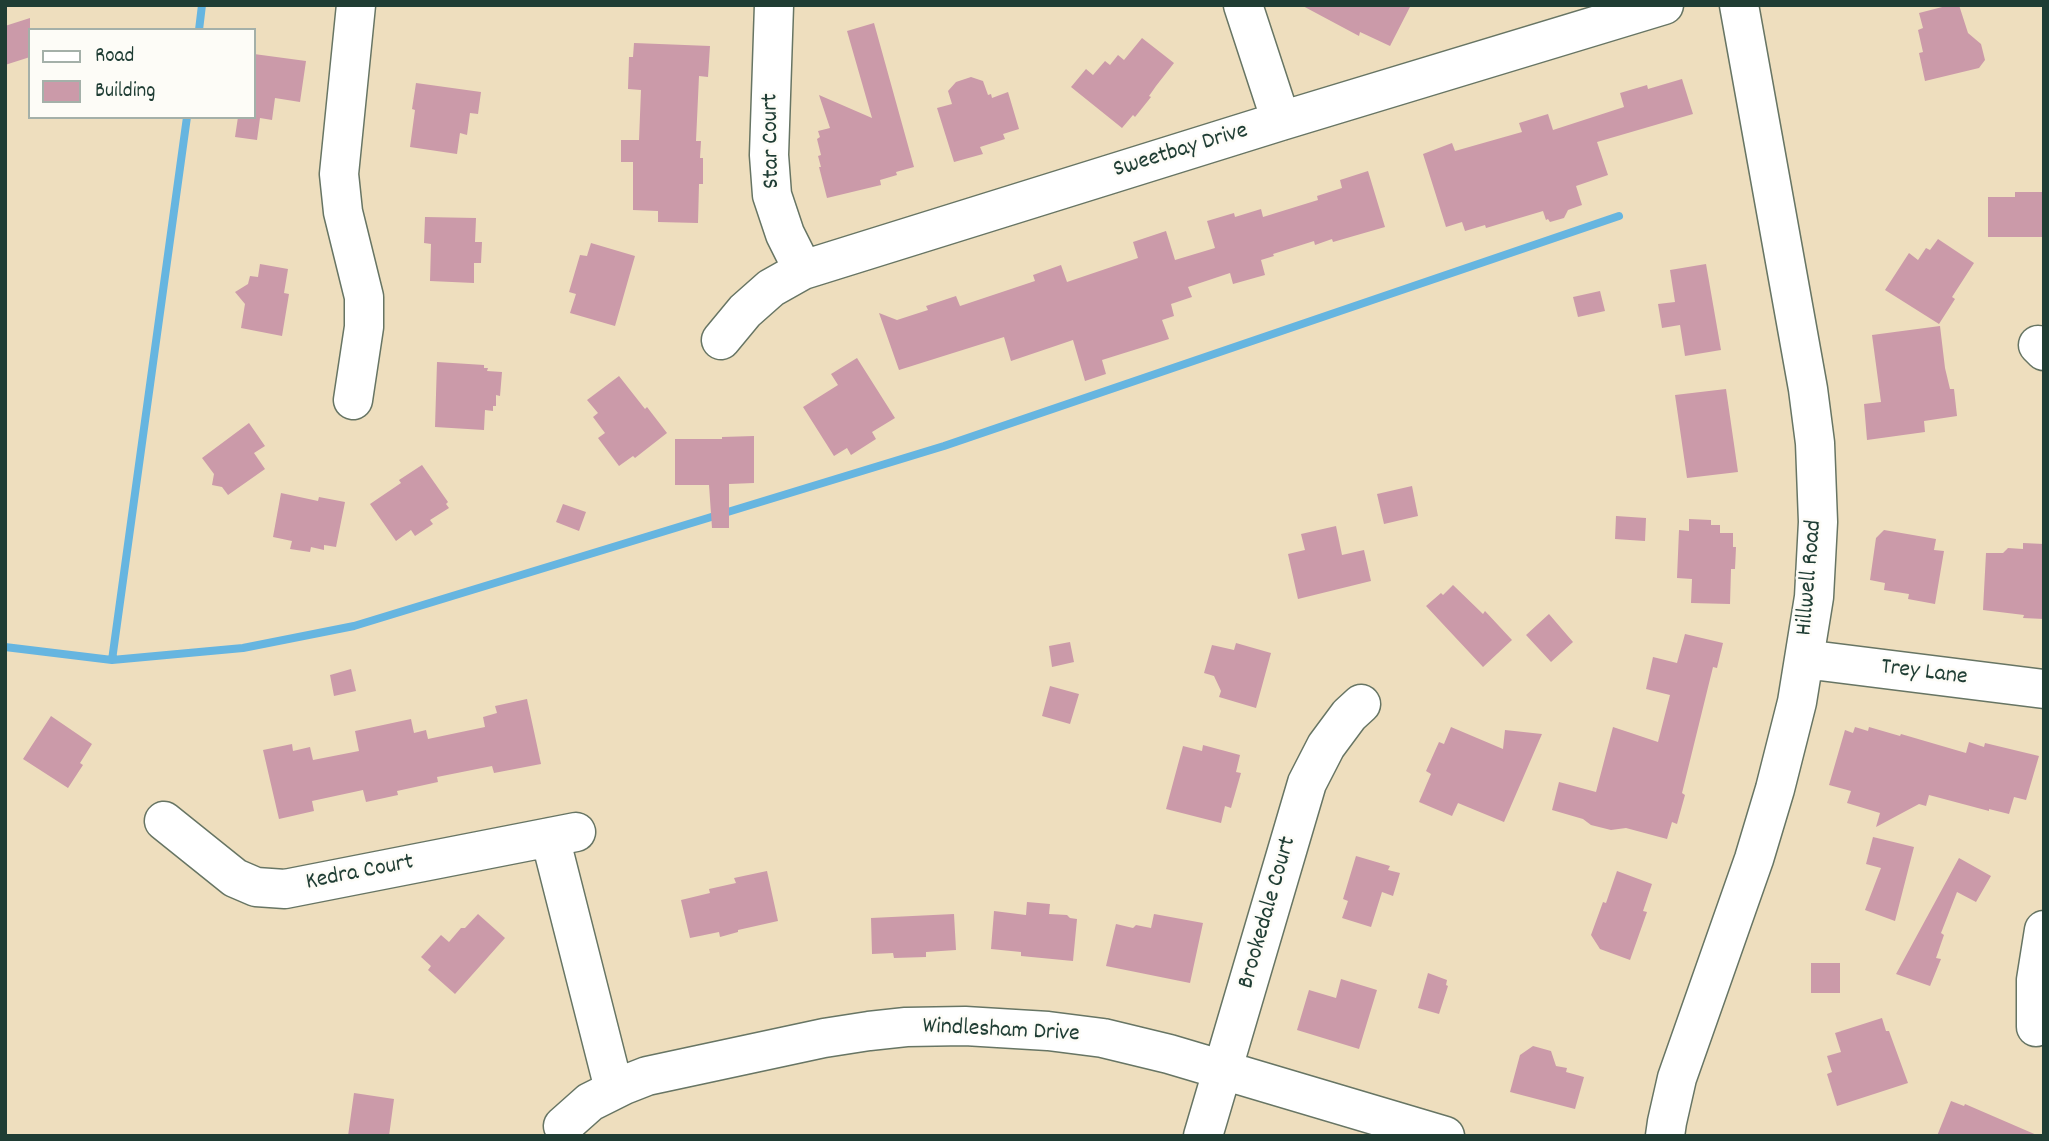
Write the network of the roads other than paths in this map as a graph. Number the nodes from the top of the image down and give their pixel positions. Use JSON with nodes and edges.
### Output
{"nodes":[{"id":1,"x":356,"y":5,"type":"edge"},
{"id":2,"x":774,"y":5,"type":"edge"},
{"id":3,"x":1243,"y":5,"type":"edge"},
{"id":4,"x":1664,"y":5,"type":"edge"},
{"id":5,"x":1739,"y":5,"type":"edge"},
{"id":6,"x":1281,"y":121,"type":"junction"},
{"id":7,"x":803,"y":270,"type":"junction"},
{"id":8,"x":721,"y":340,"type":"dead end"},
{"id":9,"x":353,"y":400,"type":"dead end"},
{"id":10,"x":1804,"y":659,"type":"junction"},
{"id":11,"x":2044,"y":690,"type":"edge"},
{"id":12,"x":1361,"y":704,"type":"dead end"},
{"id":13,"x":164,"y":821,"type":"dead end"},
{"id":14,"x":2044,"y":930,"type":"edge"},
{"id":15,"x":2036,"y":1027,"type":"dead end"},
{"id":16,"x":1223,"y":1070,"type":"junction"},
{"id":17,"x":614,"y":1089,"type":"junction"},
{"id":18,"x":564,"y":1126,"type":"dead end"},
{"id":19,"x":1203,"y":1136,"type":"edge"},
{"id":20,"x":1445,"y":1136,"type":"edge"},
{"id":21,"x":1665,"y":1136,"type":"edge"}],
"edges":[{"from":1,"to":9,"type":"street"},
{"from":2,"to":7,"type":"street","name":"Star Court"},
{"from":3,"to":6,"type":"street"},
{"from":4,"to":6,"type":"street","name":"Sweetbay Drive"},
{"from":5,"to":10,"type":"street","name":"Hillwell Road"},
{"from":6,"to":7,"type":"street","name":"Sweetbay Drive"},
{"from":7,"to":8,"type":"street","name":"Sweetbay Drive"},
{"from":10,"to":11,"type":"street","name":"Trey Lane"},
{"from":10,"to":21,"type":"street","name":"Hillwell Road"},
{"from":12,"to":16,"type":"street","name":"Brookedale Court"},
{"from":13,"to":17,"type":"street","name":"Kedra Court"},
{"from":14,"to":15,"type":"street"},
{"from":16,"to":17,"type":"street","name":"Windlesham Drive"},
{"from":16,"to":19,"type":"street","name":"Brookedale Court"},
{"from":16,"to":20,"type":"street","name":"Windlesham Drive"},
{"from":17,"to":18,"type":"street","name":"Windlesham Drive"}]}
